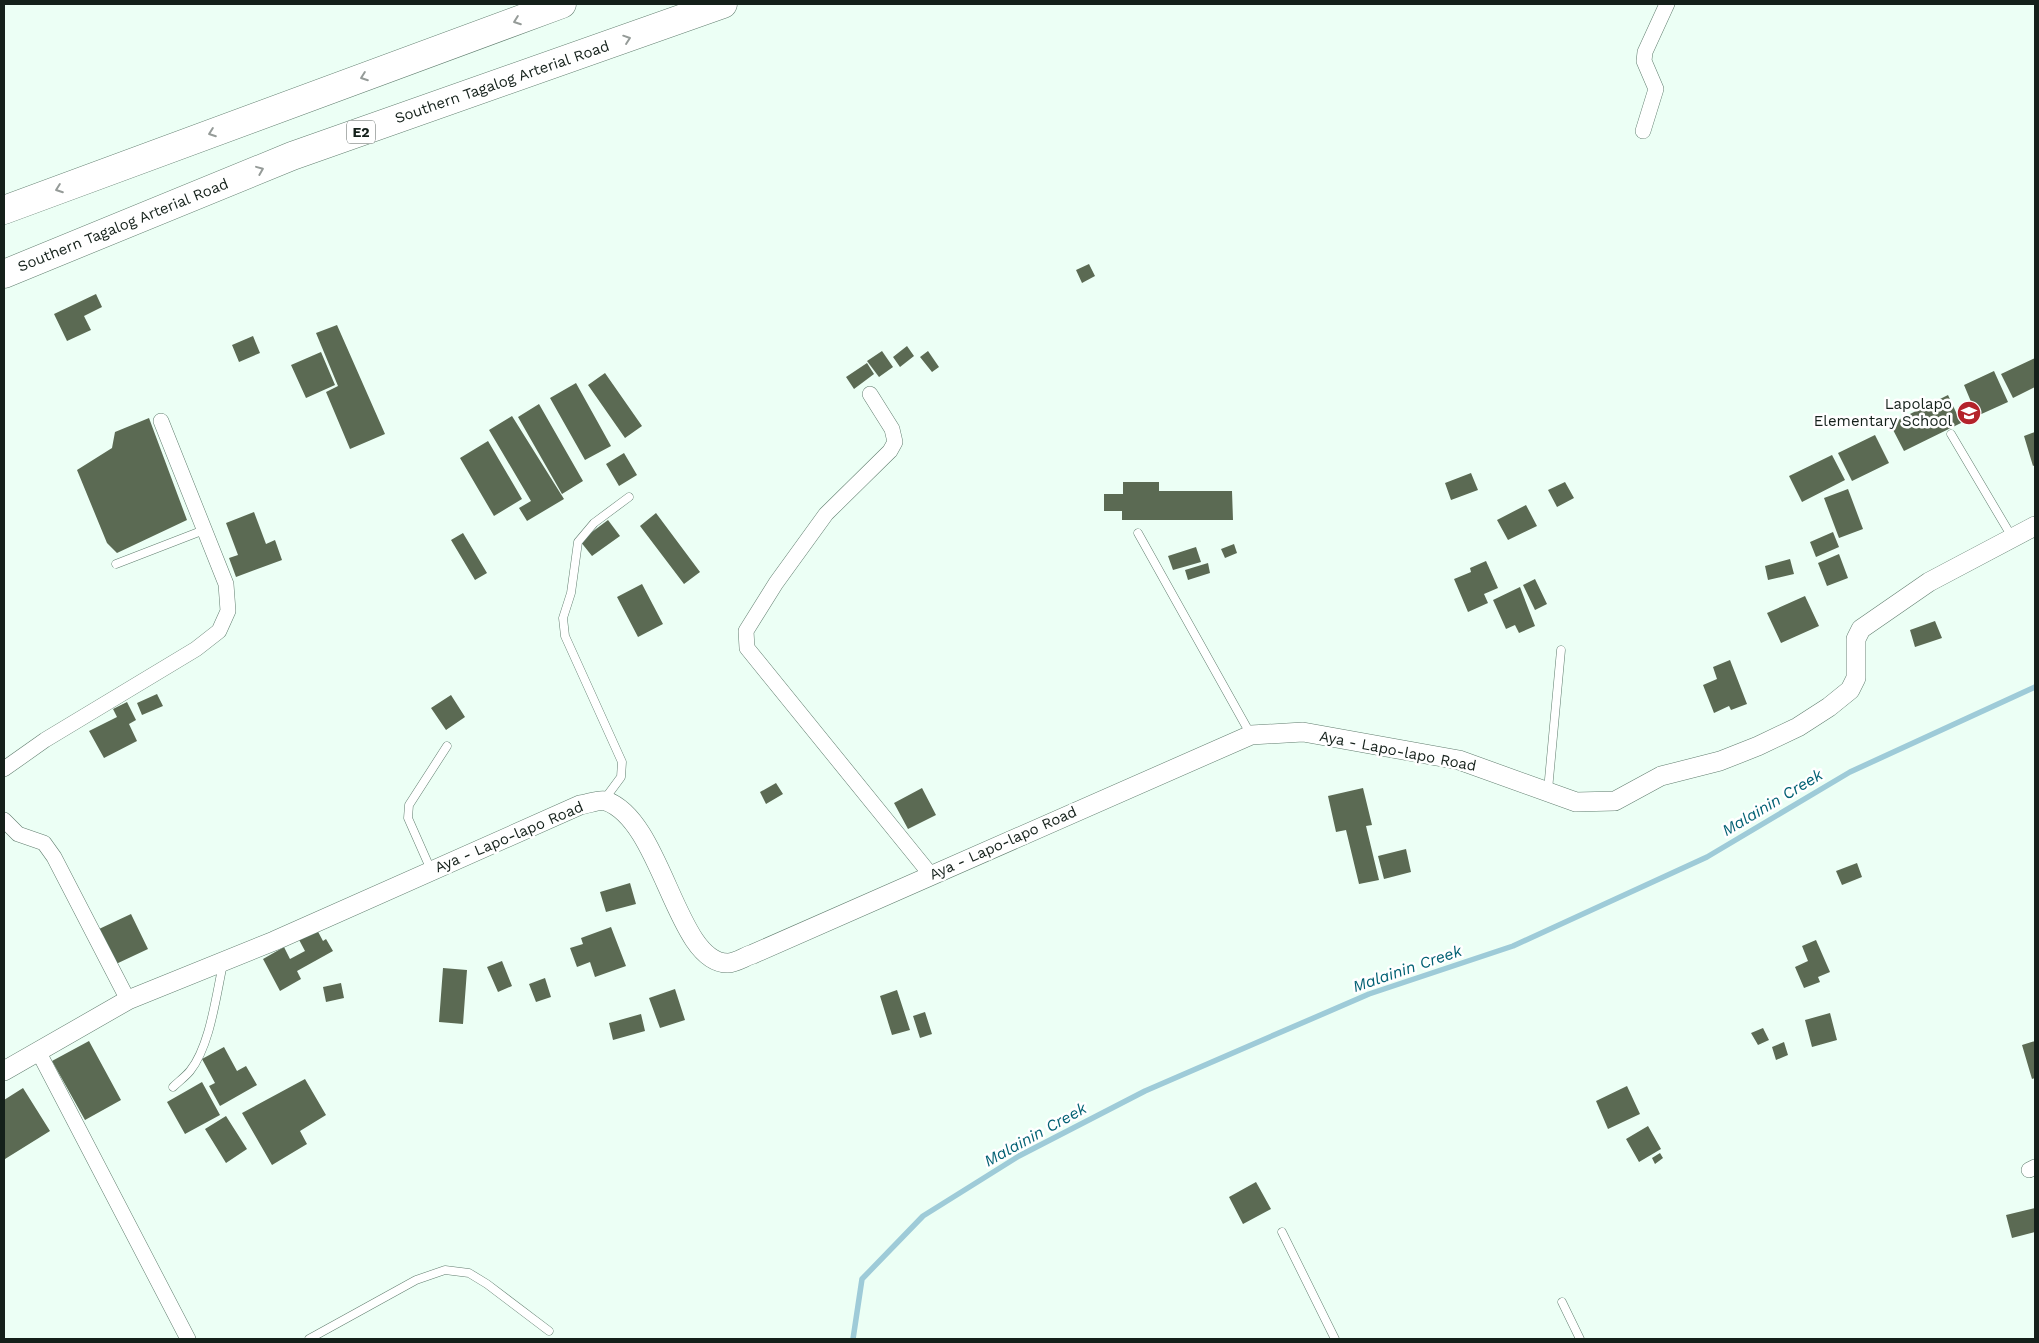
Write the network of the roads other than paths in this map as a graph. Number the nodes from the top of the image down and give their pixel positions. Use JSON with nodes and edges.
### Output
{"nodes":[{"id":1,"x":562,"y":4,"type":"edge"},
{"id":2,"x":723,"y":4,"type":"edge"},
{"id":3,"x":1667,"y":4,"type":"edge"},
{"id":4,"x":1643,"y":131,"type":"dead end"},
{"id":5,"x":4,"y":210,"type":"edge"},
{"id":6,"x":4,"y":274,"type":"edge"},
{"id":7,"x":870,"y":394,"type":"dead end"},
{"id":8,"x":161,"y":421,"type":"dead end"},
{"id":9,"x":1951,"y":434,"type":"dead end"},
{"id":10,"x":629,"y":497,"type":"dead end"},
{"id":11,"x":2035,"y":526,"type":"edge"},
{"id":12,"x":204,"y":530,"type":"junction"},
{"id":13,"x":1138,"y":533,"type":"dead end"},
{"id":14,"x":2013,"y":539,"type":"junction"},
{"id":15,"x":116,"y":564,"type":"dead end"},
{"id":16,"x":1561,"y":650,"type":"dead end"},
{"id":17,"x":1251,"y":735,"type":"junction"},
{"id":18,"x":448,"y":746,"type":"dead end"},
{"id":19,"x":4,"y":769,"type":"edge"},
{"id":20,"x":1548,"y":791,"type":"junction"},
{"id":21,"x":604,"y":800,"type":"junction"},
{"id":22,"x":4,"y":820,"type":"edge"},
{"id":23,"x":431,"y":870,"type":"junction"},
{"id":24,"x":931,"y":875,"type":"junction"},
{"id":25,"x":224,"y":961,"type":"junction"},
{"id":26,"x":128,"y":1000,"type":"junction"},
{"id":27,"x":38,"y":1052,"type":"junction"},
{"id":28,"x":4,"y":1071,"type":"edge"},
{"id":29,"x":173,"y":1087,"type":"dead end"},
{"id":30,"x":1282,"y":1232,"type":"dead end"},
{"id":31,"x":1562,"y":1302,"type":"dead end"},
{"id":32,"x":549,"y":1331,"type":"dead end"},
{"id":33,"x":188,"y":1339,"type":"edge"},
{"id":34,"x":309,"y":1339,"type":"edge"},
{"id":35,"x":1335,"y":1339,"type":"edge"},
{"id":36,"x":1580,"y":1339,"type":"edge"}],
"edges":[{"from":1,"to":5,"type":"highway","one_way":true},
{"from":6,"to":2,"type":"highway","name":"Southern Tagalog Arterial Road","number":"E2","one_way":true},
{"from":3,"to":4,"type":"street"},
{"from":7,"to":24,"type":"street"},
{"from":8,"to":12,"type":"street"},
{"from":9,"to":14,"type":"lane"},
{"from":10,"to":21,"type":"lane"},
{"from":11,"to":14,"type":"street","name":"Aya - Lapo-lapo Road"},
{"from":12,"to":15,"type":"lane"},
{"from":12,"to":19,"type":"street"},
{"from":13,"to":17,"type":"lane"},
{"from":14,"to":20,"type":"street","name":"Aya - Lapo-lapo Road"},
{"from":16,"to":20,"type":"lane"},
{"from":17,"to":20,"type":"street","name":"Aya - Lapo-lapo Road"},
{"from":17,"to":24,"type":"street","name":"Aya - Lapo-lapo Road"},
{"from":18,"to":23,"type":"lane"},
{"from":21,"to":23,"type":"street","name":"Aya - Lapo-lapo Road"},
{"from":21,"to":24,"type":"street","name":"Aya - Lapo-lapo Road"},
{"from":22,"to":26,"type":"street"},
{"from":23,"to":25,"type":"street","name":"Aya - Lapo-lapo Road"},
{"from":25,"to":26,"type":"street","name":"Aya - Lapo-lapo Road"},
{"from":25,"to":29,"type":"lane"},
{"from":26,"to":27,"type":"street","name":"Aya - Lapo-lapo Road"},
{"from":27,"to":28,"type":"street","name":"Aya - Lapo-lapo Road"},
{"from":27,"to":33,"type":"street"},
{"from":30,"to":35,"type":"lane"},
{"from":31,"to":36,"type":"lane"},
{"from":32,"to":34,"type":"lane"}]}
